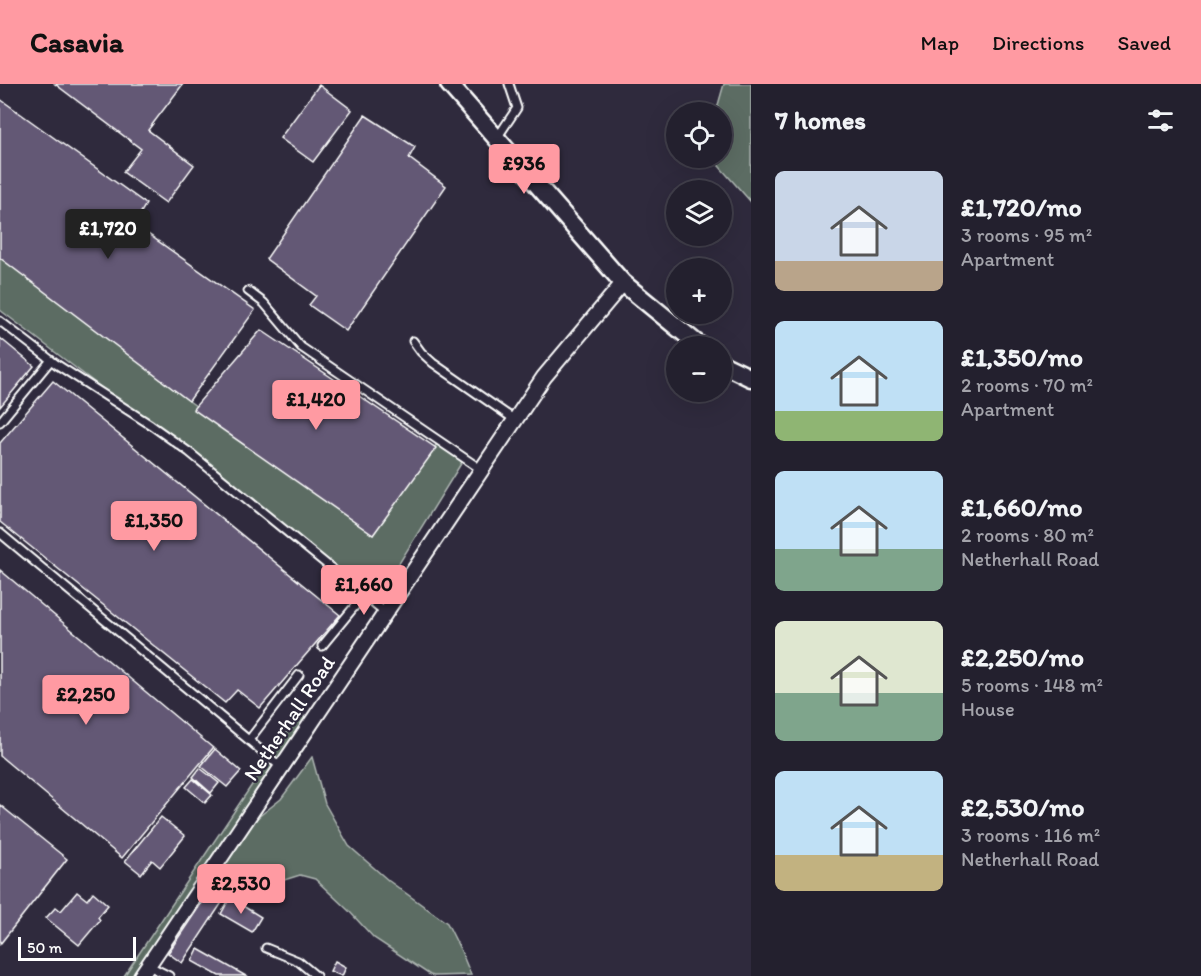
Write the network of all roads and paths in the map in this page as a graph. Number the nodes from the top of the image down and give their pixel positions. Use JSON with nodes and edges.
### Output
{"nodes":[{"id":1,"x":449,"y":84,"type":"edge"},
{"id":2,"x":509,"y":84,"type":"edge"},
{"id":3,"x":497,"y":138,"type":"junction"},
{"id":4,"x":624,"y":283,"type":"junction"},
{"id":5,"x":248,"y":291,"type":"dead end"},
{"id":6,"x":0,"y":321,"type":"edge"},
{"id":7,"x":688,"y":336,"type":"edge"},
{"id":8,"x":413,"y":341,"type":"dead end"},
{"id":9,"x":51,"y":360,"type":"junction"},
{"id":10,"x":732,"y":369,"type":"edge"},
{"id":11,"x":751,"y":378,"type":"edge"},
{"id":12,"x":515,"y":420,"type":"junction"},
{"id":13,"x":0,"y":422,"type":"edge"},
{"id":14,"x":482,"y":470,"type":"junction"},
{"id":15,"x":0,"y":533,"type":"edge"},
{"id":16,"x":364,"y":595,"type":"junction"},
{"id":17,"x":385,"y":612,"type":"junction"},
{"id":18,"x":322,"y":646,"type":"dead end"},
{"id":19,"x":299,"y":675,"type":"dead end"},
{"id":20,"x":249,"y":740,"type":"junction"},
{"id":21,"x":281,"y":767,"type":"junction"},
{"id":22,"x":266,"y":948,"type":"dead end"},
{"id":23,"x":145,"y":971,"type":"edge"},
{"id":24,"x":169,"y":976,"type":"edge"},
{"id":25,"x":316,"y":976,"type":"edge"}],
"edges":[{"from":1,"to":3,"type":"street"},
{"from":2,"to":3,"type":"lane"},
{"from":3,"to":4,"type":"street"},
{"from":4,"to":7,"type":"street"},
{"from":4,"to":12,"type":"street","name":"Netherhall Road"},
{"from":5,"to":14,"type":"lane"},
{"from":6,"to":9,"type":"lane"},
{"from":8,"to":12,"type":"lane"},
{"from":9,"to":13,"type":"lane"},
{"from":9,"to":16,"type":"lane"},
{"from":10,"to":11,"type":"street"},
{"from":12,"to":14,"type":"street","name":"Netherhall Road"},
{"from":14,"to":17,"type":"street","name":"Netherhall Road"},
{"from":15,"to":20,"type":"lane"},
{"from":16,"to":17,"type":"lane"},
{"from":16,"to":18,"type":"lane"},
{"from":17,"to":21,"type":"street","name":"Netherhall Road"},
{"from":19,"to":20,"type":"lane"},
{"from":20,"to":21,"type":"lane"},
{"from":21,"to":23,"type":"street","name":"Netherhall Road"},
{"from":22,"to":25,"type":"lane"},
{"from":23,"to":24,"type":"lane"}]}
